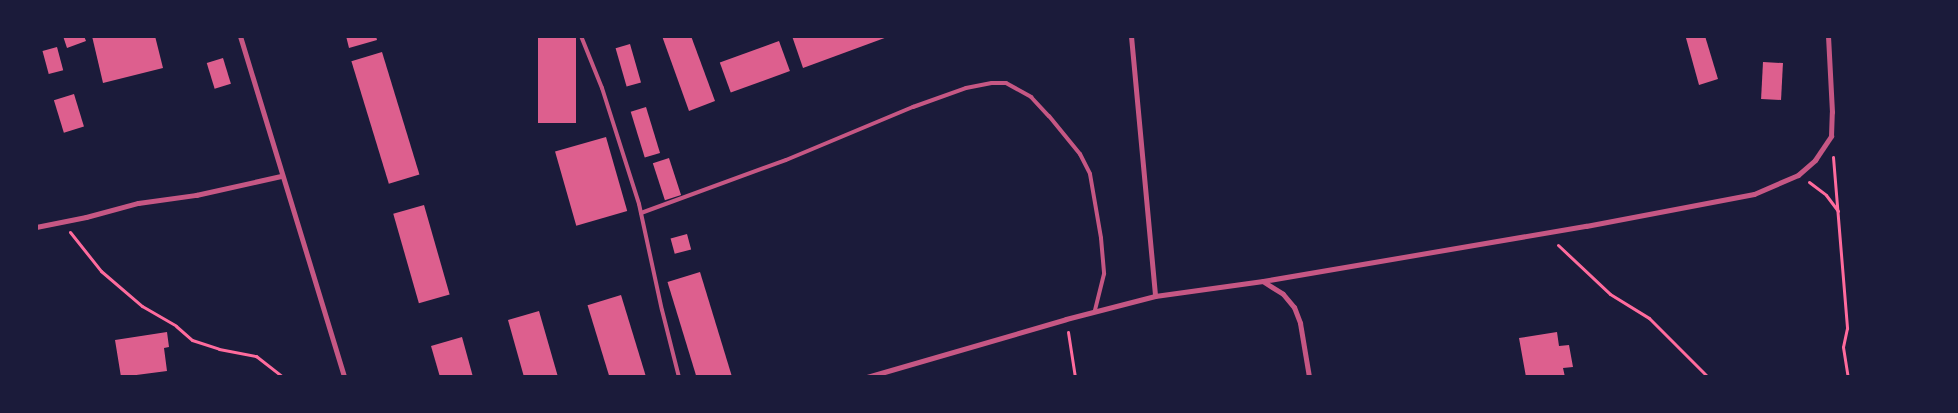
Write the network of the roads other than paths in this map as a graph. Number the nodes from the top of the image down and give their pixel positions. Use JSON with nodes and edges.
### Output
{"nodes":[{"id":1,"x":240,"y":36,"type":"edge"},
{"id":2,"x":581,"y":36,"type":"edge"},
{"id":3,"x":1131,"y":36,"type":"edge"},
{"id":4,"x":1828,"y":36,"type":"edge"},
{"id":5,"x":281,"y":176,"type":"junction"},
{"id":6,"x":641,"y":213,"type":"junction"},
{"id":7,"x":36,"y":227,"type":"edge"},
{"id":8,"x":1263,"y":281,"type":"junction"},
{"id":9,"x":1155,"y":296,"type":"junction"},
{"id":10,"x":1095,"y":311,"type":"junction"},
{"id":11,"x":344,"y":377,"type":"edge"},
{"id":12,"x":679,"y":377,"type":"edge"},
{"id":13,"x":868,"y":377,"type":"edge"},
{"id":14,"x":1310,"y":377,"type":"edge"}],
"edges":[{"from":1,"to":5,"type":"street"},
{"from":2,"to":6,"type":"lane"},
{"from":3,"to":9,"type":"street"},
{"from":4,"to":8,"type":"street"},
{"from":5,"to":7,"type":"street"},
{"from":5,"to":11,"type":"street"},
{"from":6,"to":10,"type":"lane"},
{"from":6,"to":12,"type":"lane"},
{"from":8,"to":9,"type":"street"},
{"from":8,"to":14,"type":"street"},
{"from":9,"to":10,"type":"street"},
{"from":10,"to":13,"type":"street"}]}
